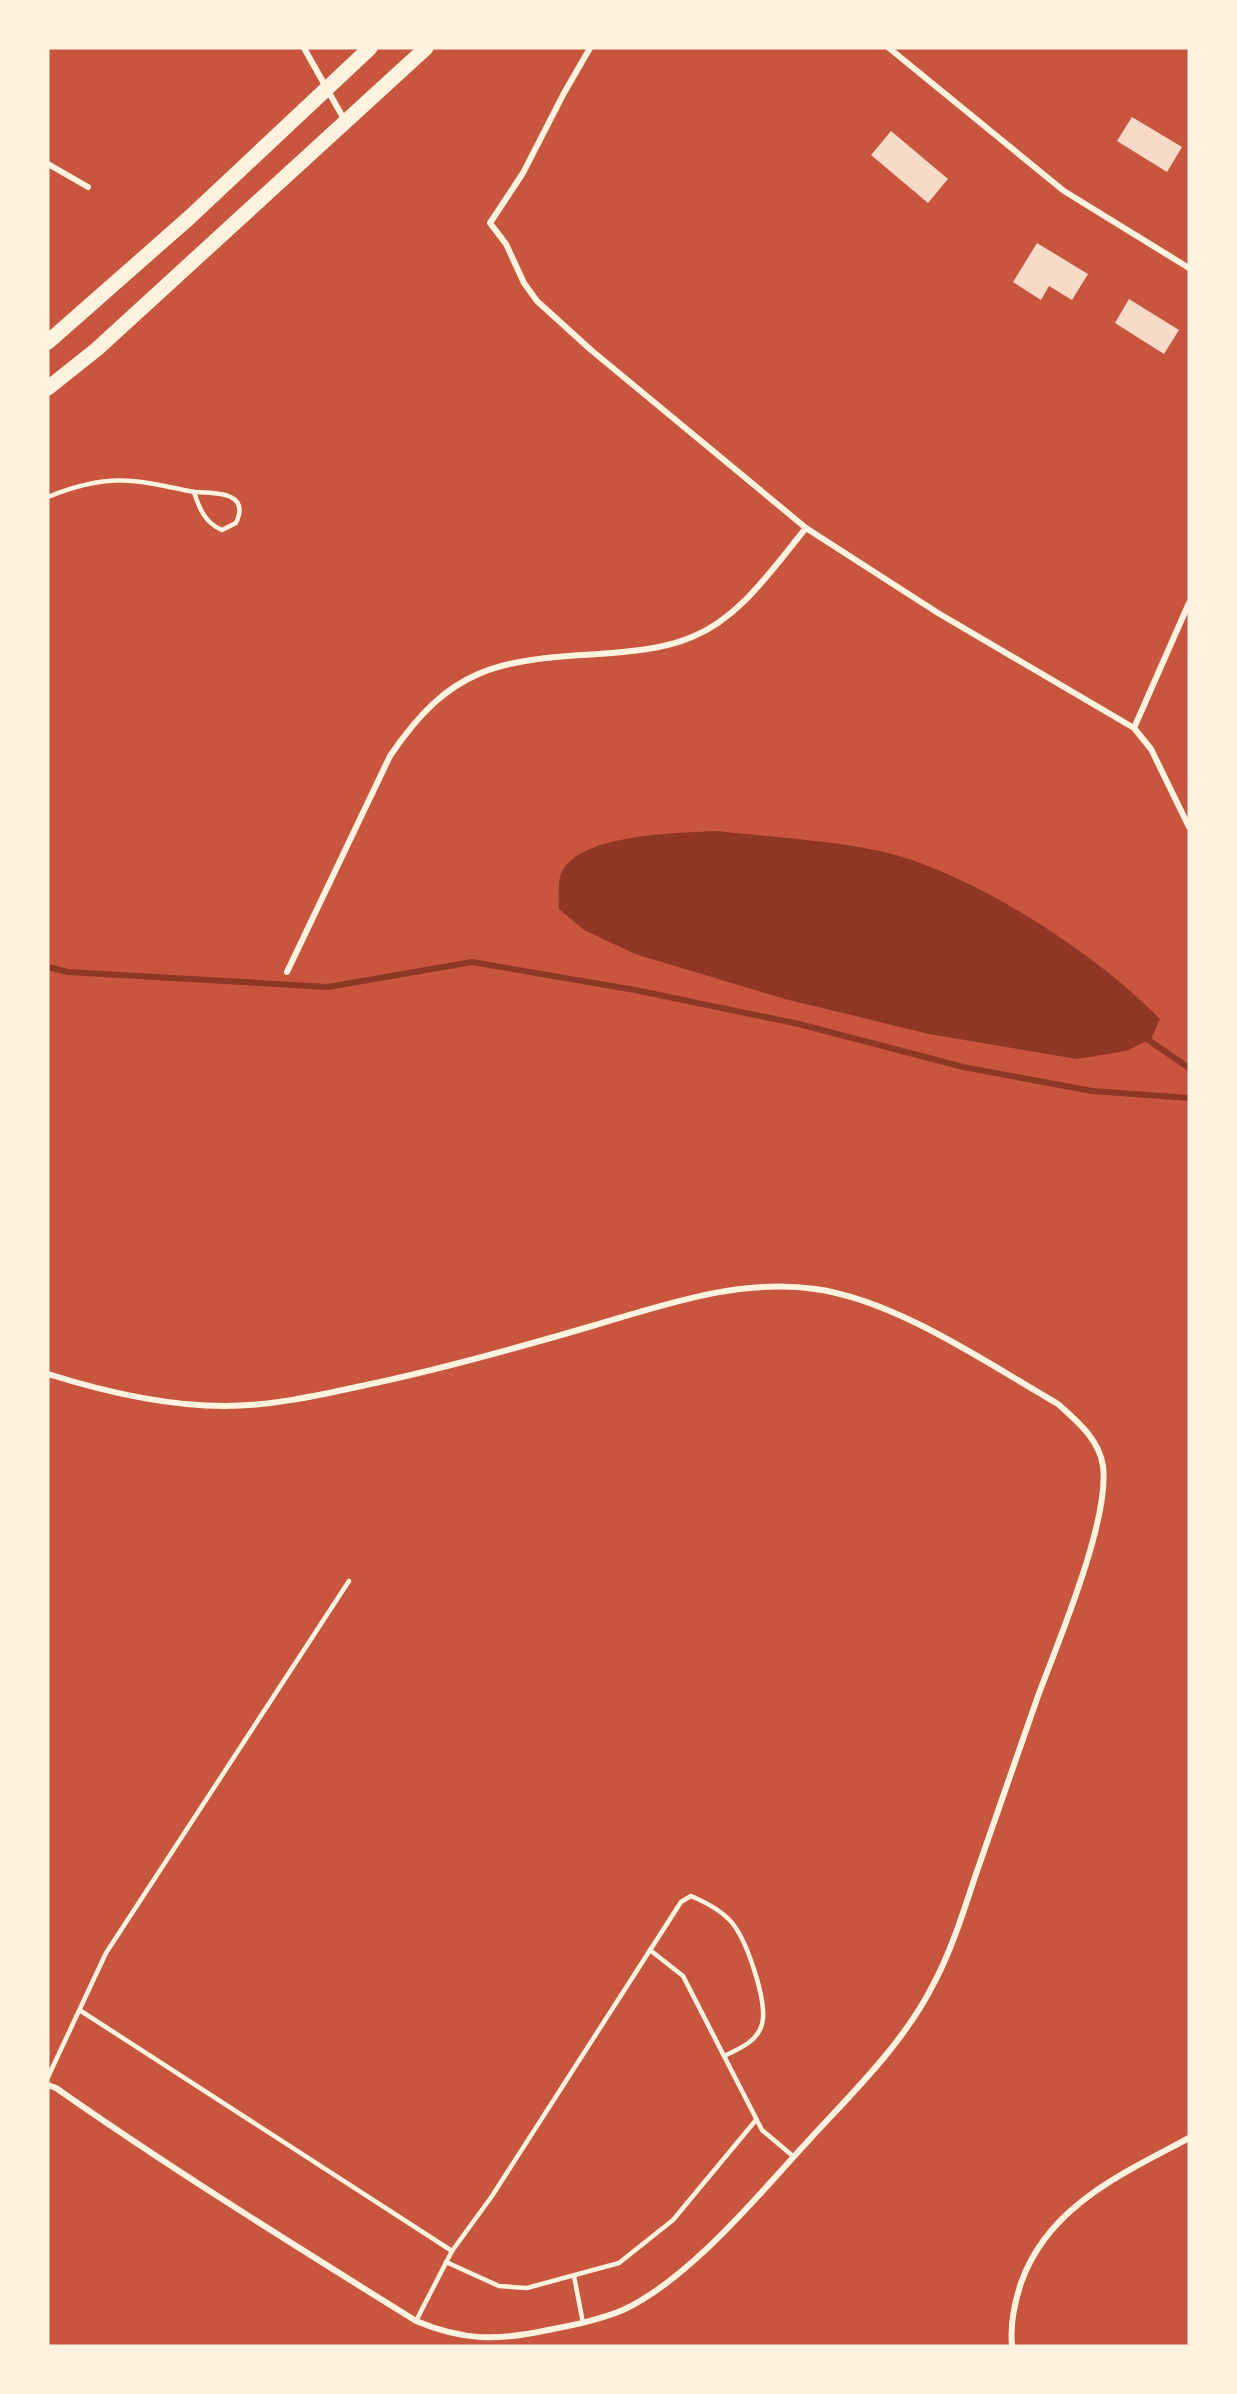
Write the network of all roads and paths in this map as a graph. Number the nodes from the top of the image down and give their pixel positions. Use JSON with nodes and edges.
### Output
{"nodes":[{"id":1,"x":304,"y":48,"type":"edge"},
{"id":2,"x":370,"y":48,"type":"edge"},
{"id":3,"x":426,"y":48,"type":"edge"},
{"id":4,"x":590,"y":48,"type":"edge"},
{"id":5,"x":889,"y":48,"type":"edge"},
{"id":6,"x":327,"y":88,"type":"junction"},
{"id":7,"x":345,"y":121,"type":"junction"},
{"id":8,"x":48,"y":164,"type":"edge"},
{"id":9,"x":88,"y":187,"type":"dead end"},
{"id":10,"x":1189,"y":268,"type":"edge"},
{"id":11,"x":48,"y":342,"type":"edge"},
{"id":12,"x":48,"y":388,"type":"edge"},
{"id":13,"x":194,"y":492,"type":"junction"},
{"id":14,"x":48,"y":497,"type":"edge"},
{"id":15,"x":806,"y":528,"type":"junction"},
{"id":16,"x":1189,"y":603,"type":"edge"},
{"id":17,"x":1134,"y":728,"type":"junction"},
{"id":18,"x":1189,"y":827,"type":"edge"},
{"id":19,"x":287,"y":972,"type":"dead end"},
{"id":20,"x":48,"y":1374,"type":"edge"},
{"id":21,"x":349,"y":1581,"type":"dead end"},
{"id":22,"x":651,"y":1950,"type":"junction"},
{"id":23,"x":81,"y":2011,"type":"junction"},
{"id":24,"x":724,"y":2056,"type":"junction"},
{"id":25,"x":48,"y":2077,"type":"edge"},
{"id":26,"x":48,"y":2085,"type":"edge"},
{"id":27,"x":756,"y":2120,"type":"junction"},
{"id":28,"x":1189,"y":2138,"type":"edge"},
{"id":29,"x":794,"y":2157,"type":"junction"},
{"id":30,"x":452,"y":2252,"type":"junction"},
{"id":31,"x":447,"y":2262,"type":"junction"},
{"id":32,"x":573,"y":2277,"type":"junction"},
{"id":33,"x":416,"y":2320,"type":"junction"},
{"id":34,"x":583,"y":2323,"type":"junction"},
{"id":35,"x":1012,"y":2346,"type":"edge"}],
"edges":[{"from":1,"to":6,"type":"street"},
{"from":2,"to":6,"type":"main road"},
{"from":3,"to":7,"type":"main road"},
{"from":4,"to":15,"type":"street"},
{"from":5,"to":10,"type":"street"},
{"from":6,"to":7,"type":"street"},
{"from":6,"to":11,"type":"main road"},
{"from":7,"to":12,"type":"main road"},
{"from":8,"to":9,"type":"street"},
{"from":13,"to":13,"type":"lane"},
{"from":13,"to":14,"type":"lane"},
{"from":15,"to":17,"type":"street"},
{"from":15,"to":19,"type":"street"},
{"from":16,"to":17,"type":"street"},
{"from":17,"to":18,"type":"street"},
{"from":20,"to":29,"type":"street"},
{"from":21,"to":23,"type":"lane"},
{"from":22,"to":24,"type":"lane"},
{"from":22,"to":24,"type":"lane"},
{"from":22,"to":30,"type":"lane"},
{"from":23,"to":25,"type":"lane"},
{"from":23,"to":30,"type":"lane"},
{"from":24,"to":27,"type":"lane"},
{"from":26,"to":33,"type":"street"},
{"from":27,"to":29,"type":"lane"},
{"from":27,"to":32,"type":"lane"},
{"from":28,"to":35,"type":"street"},
{"from":29,"to":34,"type":"street"},
{"from":30,"to":31,"type":"lane"},
{"from":31,"to":32,"type":"lane"},
{"from":31,"to":33,"type":"lane"},
{"from":32,"to":34,"type":"lane"},
{"from":33,"to":34,"type":"street"}]}
